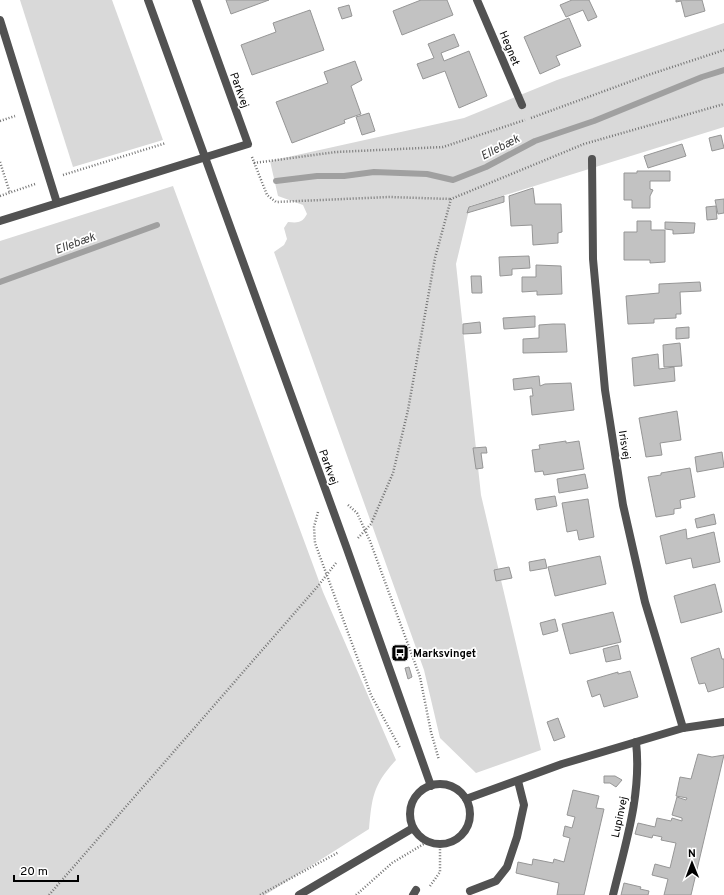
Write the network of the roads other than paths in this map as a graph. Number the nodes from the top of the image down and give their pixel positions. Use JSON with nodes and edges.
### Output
{"nodes":[{"id":1,"x":148,"y":0,"type":"edge"},
{"id":2,"x":196,"y":0,"type":"edge"},
{"id":3,"x":477,"y":0,"type":"edge"},
{"id":4,"x":0,"y":20,"type":"edge"},
{"id":5,"x":522,"y":105,"type":"dead end"},
{"id":6,"x":204,"y":157,"type":"junction"},
{"id":7,"x":592,"y":159,"type":"dead end"},
{"id":8,"x":57,"y":203,"type":"junction"},
{"id":9,"x":0,"y":221,"type":"edge"},
{"id":10,"x":724,"y":722,"type":"edge"},
{"id":11,"x":683,"y":728,"type":"junction"},
{"id":12,"x":636,"y":742,"type":"junction"},
{"id":13,"x":518,"y":780,"type":"junction"},
{"id":14,"x":431,"y":786,"type":"junction"},
{"id":15,"x":466,"y":799,"type":"junction"},
{"id":16,"x":413,"y":828,"type":"junction"},
{"id":17,"x":470,"y":891,"type":"dead end"},
{"id":18,"x":299,"y":895,"type":"edge"},
{"id":19,"x":613,"y":895,"type":"edge"}],
"edges":[{"from":1,"to":6,"type":"street","name":"Parkvej"},
{"from":2,"to":6,"type":"street","name":"Parkvej"},
{"from":3,"to":5,"type":"street","name":"Hegnet"},
{"from":4,"to":8,"type":"street"},
{"from":6,"to":8,"type":"street"},
{"from":6,"to":14,"type":"street","name":"Parkvej"},
{"from":7,"to":11,"type":"street","name":"Irisvej"},
{"from":8,"to":9,"type":"street"},
{"from":10,"to":11,"type":"street"},
{"from":11,"to":12,"type":"street"},
{"from":12,"to":13,"type":"street"},
{"from":12,"to":19,"type":"street","name":"Lupinvej"},
{"from":13,"to":15,"type":"street"},
{"from":13,"to":17,"type":"street"},
{"from":14,"to":15,"type":"street"},
{"from":14,"to":16,"type":"street"},
{"from":15,"to":16,"type":"street"},
{"from":16,"to":18,"type":"street"}]}
